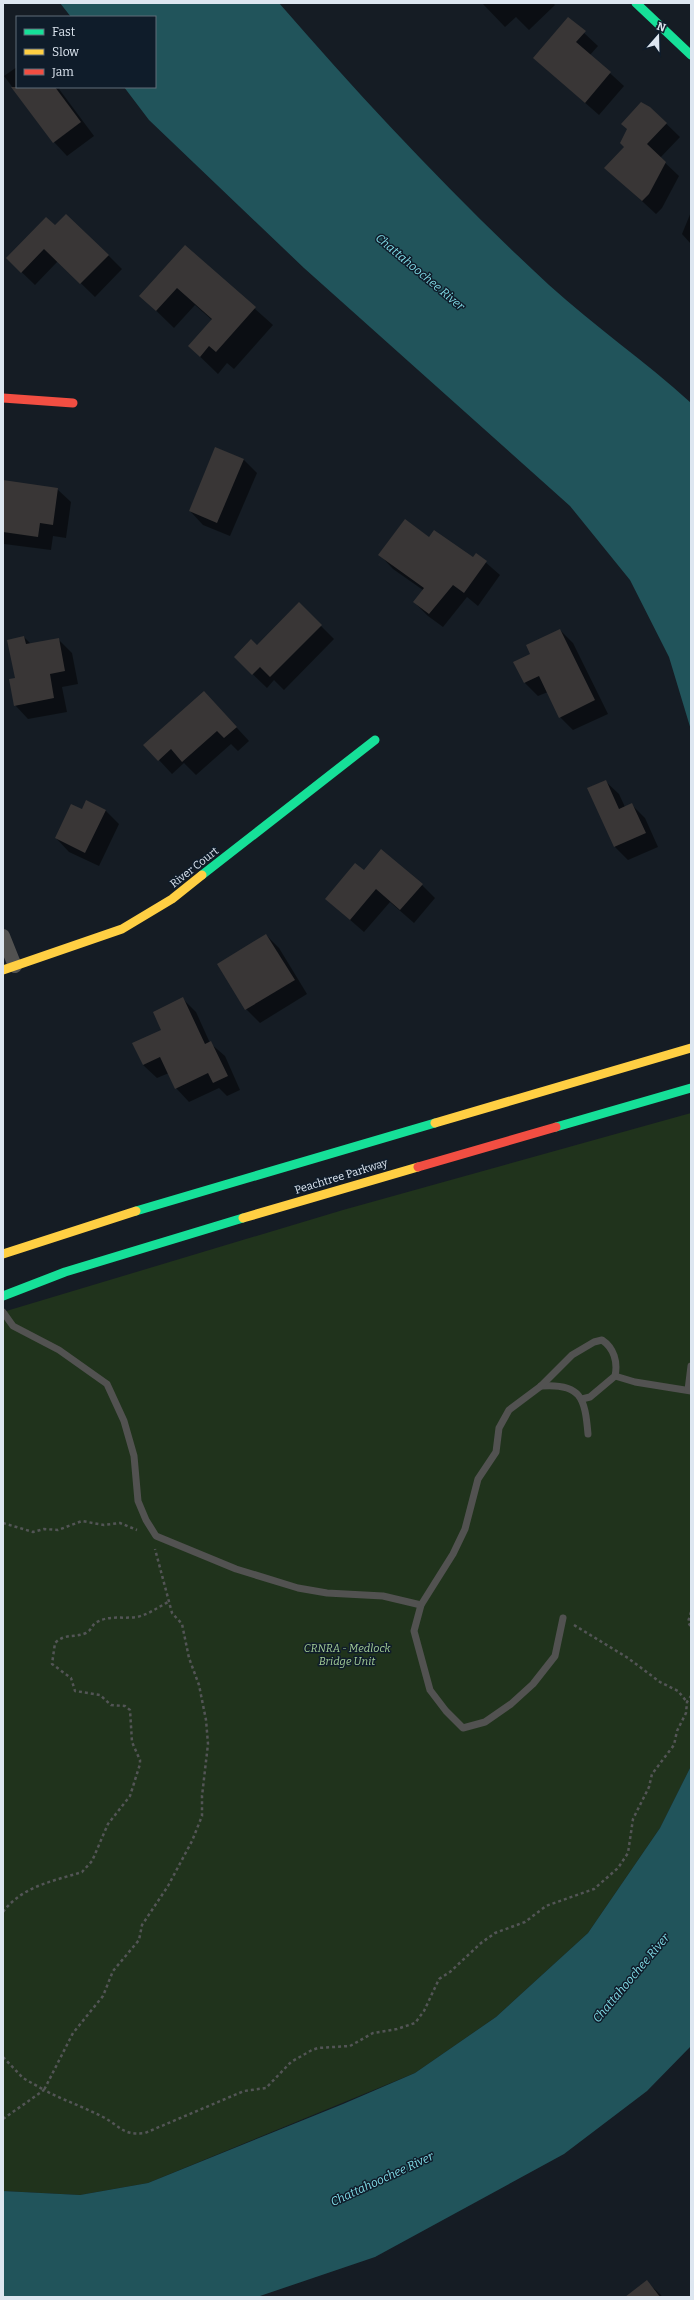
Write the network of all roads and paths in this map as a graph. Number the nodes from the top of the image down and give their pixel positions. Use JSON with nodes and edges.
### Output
{"nodes":[{"id":1,"x":636,"y":3,"type":"edge"},
{"id":2,"x":691,"y":55,"type":"edge"},
{"id":3,"x":3,"y":398,"type":"edge"},
{"id":4,"x":73,"y":404,"type":"dead end"},
{"id":5,"x":375,"y":740,"type":"dead end"},
{"id":6,"x":3,"y":936,"type":"edge"},
{"id":7,"x":9,"y":968,"type":"edge"},
{"id":8,"x":691,"y":1048,"type":"edge"},
{"id":9,"x":690,"y":1089,"type":"edge"},
{"id":10,"x":3,"y":1254,"type":"edge"},
{"id":11,"x":3,"y":1296,"type":"edge"},
{"id":12,"x":3,"y":1312,"type":"edge"},
{"id":13,"x":691,"y":1366,"type":"edge"},
{"id":14,"x":615,"y":1376,"type":"junction"},
{"id":15,"x":541,"y":1386,"type":"junction"},
{"id":16,"x":689,"y":1391,"type":"edge"},
{"id":17,"x":582,"y":1399,"type":"junction"},
{"id":18,"x":588,"y":1434,"type":"dead end"},
{"id":19,"x":3,"y":1523,"type":"edge"},
{"id":20,"x":156,"y":1536,"type":"junction"},
{"id":21,"x":170,"y":1600,"type":"junction"},
{"id":22,"x":421,"y":1605,"type":"junction"},
{"id":23,"x":691,"y":1612,"type":"edge"},
{"id":24,"x":563,"y":1618,"type":"joint"},
{"id":25,"x":691,"y":1628,"type":"edge"},
{"id":26,"x":691,"y":1696,"type":"edge"},
{"id":27,"x":687,"y":1702,"type":"junction"},
{"id":28,"x":3,"y":1912,"type":"edge"},
{"id":29,"x":3,"y":2057,"type":"edge"},
{"id":30,"x":44,"y":2090,"type":"junction"},
{"id":31,"x":3,"y":2119,"type":"edge"}],
"edges":[{"from":1,"to":2,"type":"main road"},
{"from":3,"to":4,"type":"main road"},
{"from":5,"to":7,"type":"main road","name":"River Court"},
{"from":6,"to":7,"type":"street"},
{"from":8,"to":10,"type":"main road","name":"Peachtree Parkway"},
{"from":9,"to":11,"type":"main road","name":"Peachtree Parkway"},
{"from":12,"to":20,"type":"lane"},
{"from":13,"to":16,"type":"lane"},
{"from":14,"to":15,"type":"lane"},
{"from":14,"to":16,"type":"lane"},
{"from":14,"to":17,"type":"lane"},
{"from":15,"to":17,"type":"lane"},
{"from":15,"to":22,"type":"lane"},
{"from":17,"to":18,"type":"lane"},
{"from":19,"to":20,"type":"path"},
{"from":20,"to":21,"type":"path"},
{"from":20,"to":22,"type":"lane"},
{"from":21,"to":28,"type":"path"},
{"from":21,"to":30,"type":"path"},
{"from":22,"to":24,"type":"lane"},
{"from":23,"to":25,"type":"path"},
{"from":24,"to":27,"type":"path"},
{"from":26,"to":27,"type":"path"},
{"from":27,"to":30,"type":"path"},
{"from":29,"to":30,"type":"path"},
{"from":30,"to":31,"type":"path"}]}
